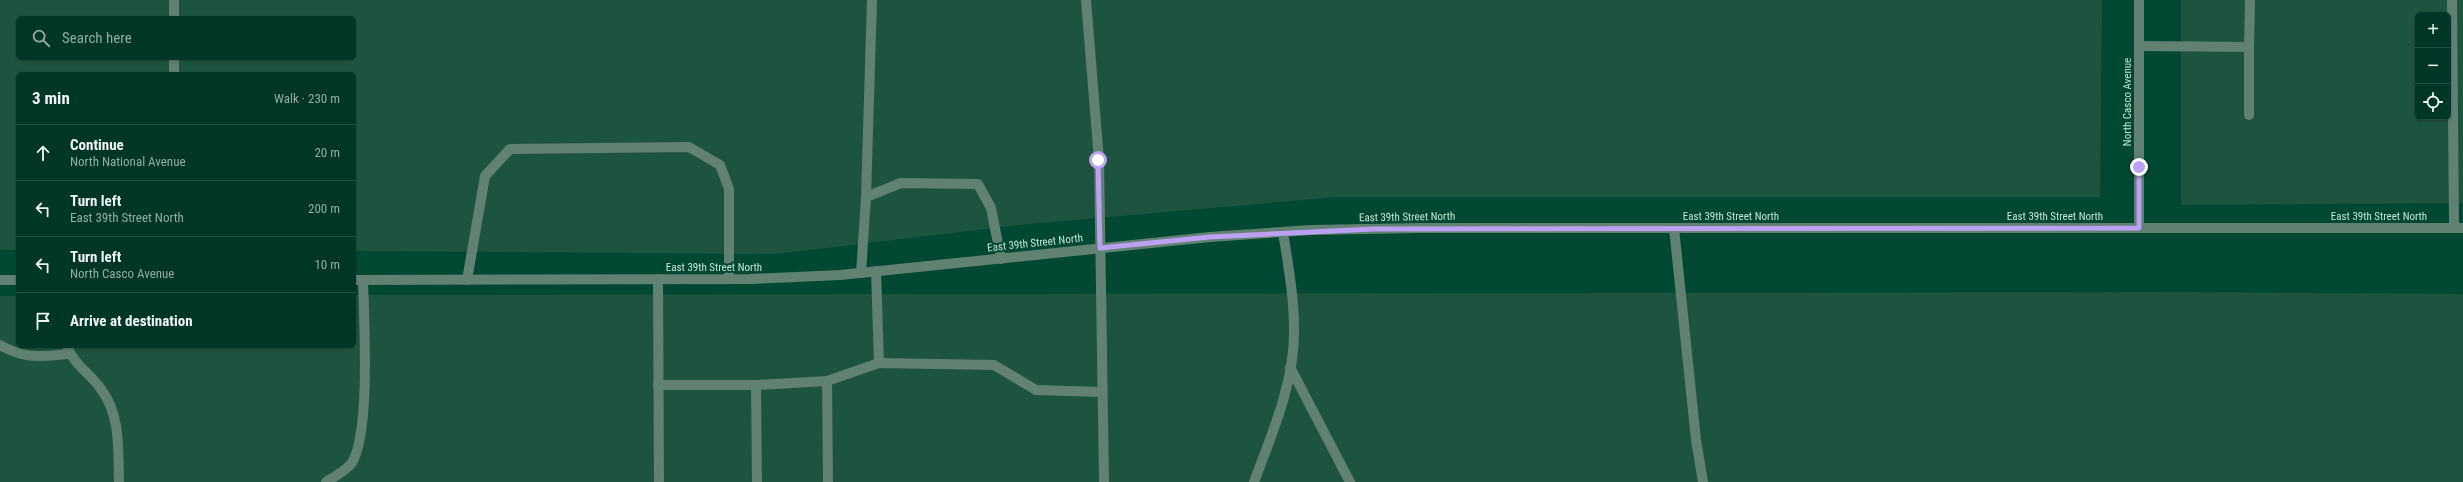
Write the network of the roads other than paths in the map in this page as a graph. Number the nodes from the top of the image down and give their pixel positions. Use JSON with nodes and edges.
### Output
{"nodes":[{"id":1,"x":174,"y":0,"type":"edge"},
{"id":2,"x":872,"y":0,"type":"edge"},
{"id":3,"x":1086,"y":0,"type":"edge"},
{"id":4,"x":2139,"y":0,"type":"edge"},
{"id":5,"x":2250,"y":0,"type":"edge"},
{"id":6,"x":2452,"y":0,"type":"edge"},
{"id":7,"x":174,"y":16,"type":"edge"},
{"id":8,"x":2139,"y":46,"type":"junction"},
{"id":9,"x":2249,"y":47,"type":"junction"},
{"id":10,"x":174,"y":60,"type":"edge"},
{"id":11,"x":174,"y":72,"type":"edge"},
{"id":12,"x":2249,"y":115,"type":"dead end"},
{"id":13,"x":866,"y":197,"type":"junction"},
{"id":14,"x":1674,"y":228,"type":"junction"},
{"id":15,"x":2139,"y":228,"type":"junction"},
{"id":16,"x":2458,"y":228,"type":"edge"},
{"id":17,"x":1283,"y":232,"type":"junction"},
{"id":18,"x":1100,"y":248,"type":"junction"},
{"id":19,"x":1001,"y":259,"type":"junction"},
{"id":20,"x":876,"y":271,"type":"junction"},
{"id":21,"x":861,"y":272,"type":"junction"},
{"id":22,"x":658,"y":279,"type":"junction"},
{"id":23,"x":729,"y":279,"type":"junction"},
{"id":24,"x":0,"y":280,"type":"edge"},
{"id":25,"x":16,"y":280,"type":"edge"},
{"id":26,"x":358,"y":280,"type":"edge"},
{"id":27,"x":467,"y":280,"type":"junction"},
{"id":28,"x":0,"y":345,"type":"edge"},
{"id":29,"x":68,"y":350,"type":"edge"},
{"id":30,"x":879,"y":363,"type":"junction"},
{"id":31,"x":1290,"y":367,"type":"junction"},
{"id":32,"x":827,"y":381,"type":"junction"},
{"id":33,"x":658,"y":385,"type":"junction"},
{"id":34,"x":756,"y":385,"type":"junction"},
{"id":35,"x":1102,"y":392,"type":"junction"},
{"id":36,"x":119,"y":482,"type":"edge"},
{"id":37,"x":326,"y":482,"type":"edge"},
{"id":38,"x":659,"y":482,"type":"edge"},
{"id":39,"x":757,"y":482,"type":"edge"},
{"id":40,"x":828,"y":482,"type":"edge"},
{"id":41,"x":1104,"y":482,"type":"edge"},
{"id":42,"x":1254,"y":482,"type":"edge"},
{"id":43,"x":1350,"y":482,"type":"edge"},
{"id":44,"x":1704,"y":482,"type":"edge"}],
"edges":[{"from":1,"to":7,"type":"street"},
{"from":2,"to":13,"type":"street"},
{"from":3,"to":18,"type":"street"},
{"from":4,"to":8,"type":"street","name":"North Casco Avenue"},
{"from":5,"to":9,"type":"street"},
{"from":6,"to":16,"type":"street"},
{"from":8,"to":9,"type":"street"},
{"from":8,"to":15,"type":"street","name":"North Casco Avenue"},
{"from":9,"to":12,"type":"street"},
{"from":10,"to":11,"type":"street"},
{"from":13,"to":19,"type":"street"},
{"from":13,"to":21,"type":"street"},
{"from":14,"to":15,"type":"street","name":"East 39th Street North"},
{"from":14,"to":17,"type":"street","name":"East 39th Street North"},
{"from":14,"to":44,"type":"street"},
{"from":15,"to":16,"type":"street","name":"East 39th Street North"},
{"from":17,"to":18,"type":"street","name":"East 39th Street North"},
{"from":17,"to":31,"type":"street"},
{"from":18,"to":19,"type":"street","name":"East 39th Street North"},
{"from":18,"to":35,"type":"street"},
{"from":19,"to":20,"type":"street","name":"East 39th Street North"},
{"from":20,"to":21,"type":"street","name":"East 39th Street North"},
{"from":20,"to":30,"type":"street"},
{"from":21,"to":23,"type":"street","name":"East 39th Street North"},
{"from":22,"to":23,"type":"street","name":"East 39th Street North"},
{"from":22,"to":27,"type":"street","name":"East 39th Street North"},
{"from":22,"to":33,"type":"street"},
{"from":23,"to":27,"type":"street"},
{"from":24,"to":25,"type":"street"},
{"from":26,"to":27,"type":"street","name":"East 39th Street North"},
{"from":26,"to":37,"type":"street"},
{"from":28,"to":29,"type":"street"},
{"from":29,"to":36,"type":"street"},
{"from":30,"to":32,"type":"street"},
{"from":30,"to":35,"type":"street"},
{"from":31,"to":42,"type":"street"},
{"from":31,"to":43,"type":"street"},
{"from":32,"to":34,"type":"street"},
{"from":32,"to":40,"type":"street"},
{"from":33,"to":34,"type":"street"},
{"from":33,"to":38,"type":"street"},
{"from":34,"to":39,"type":"street"},
{"from":35,"to":41,"type":"street"}]}
